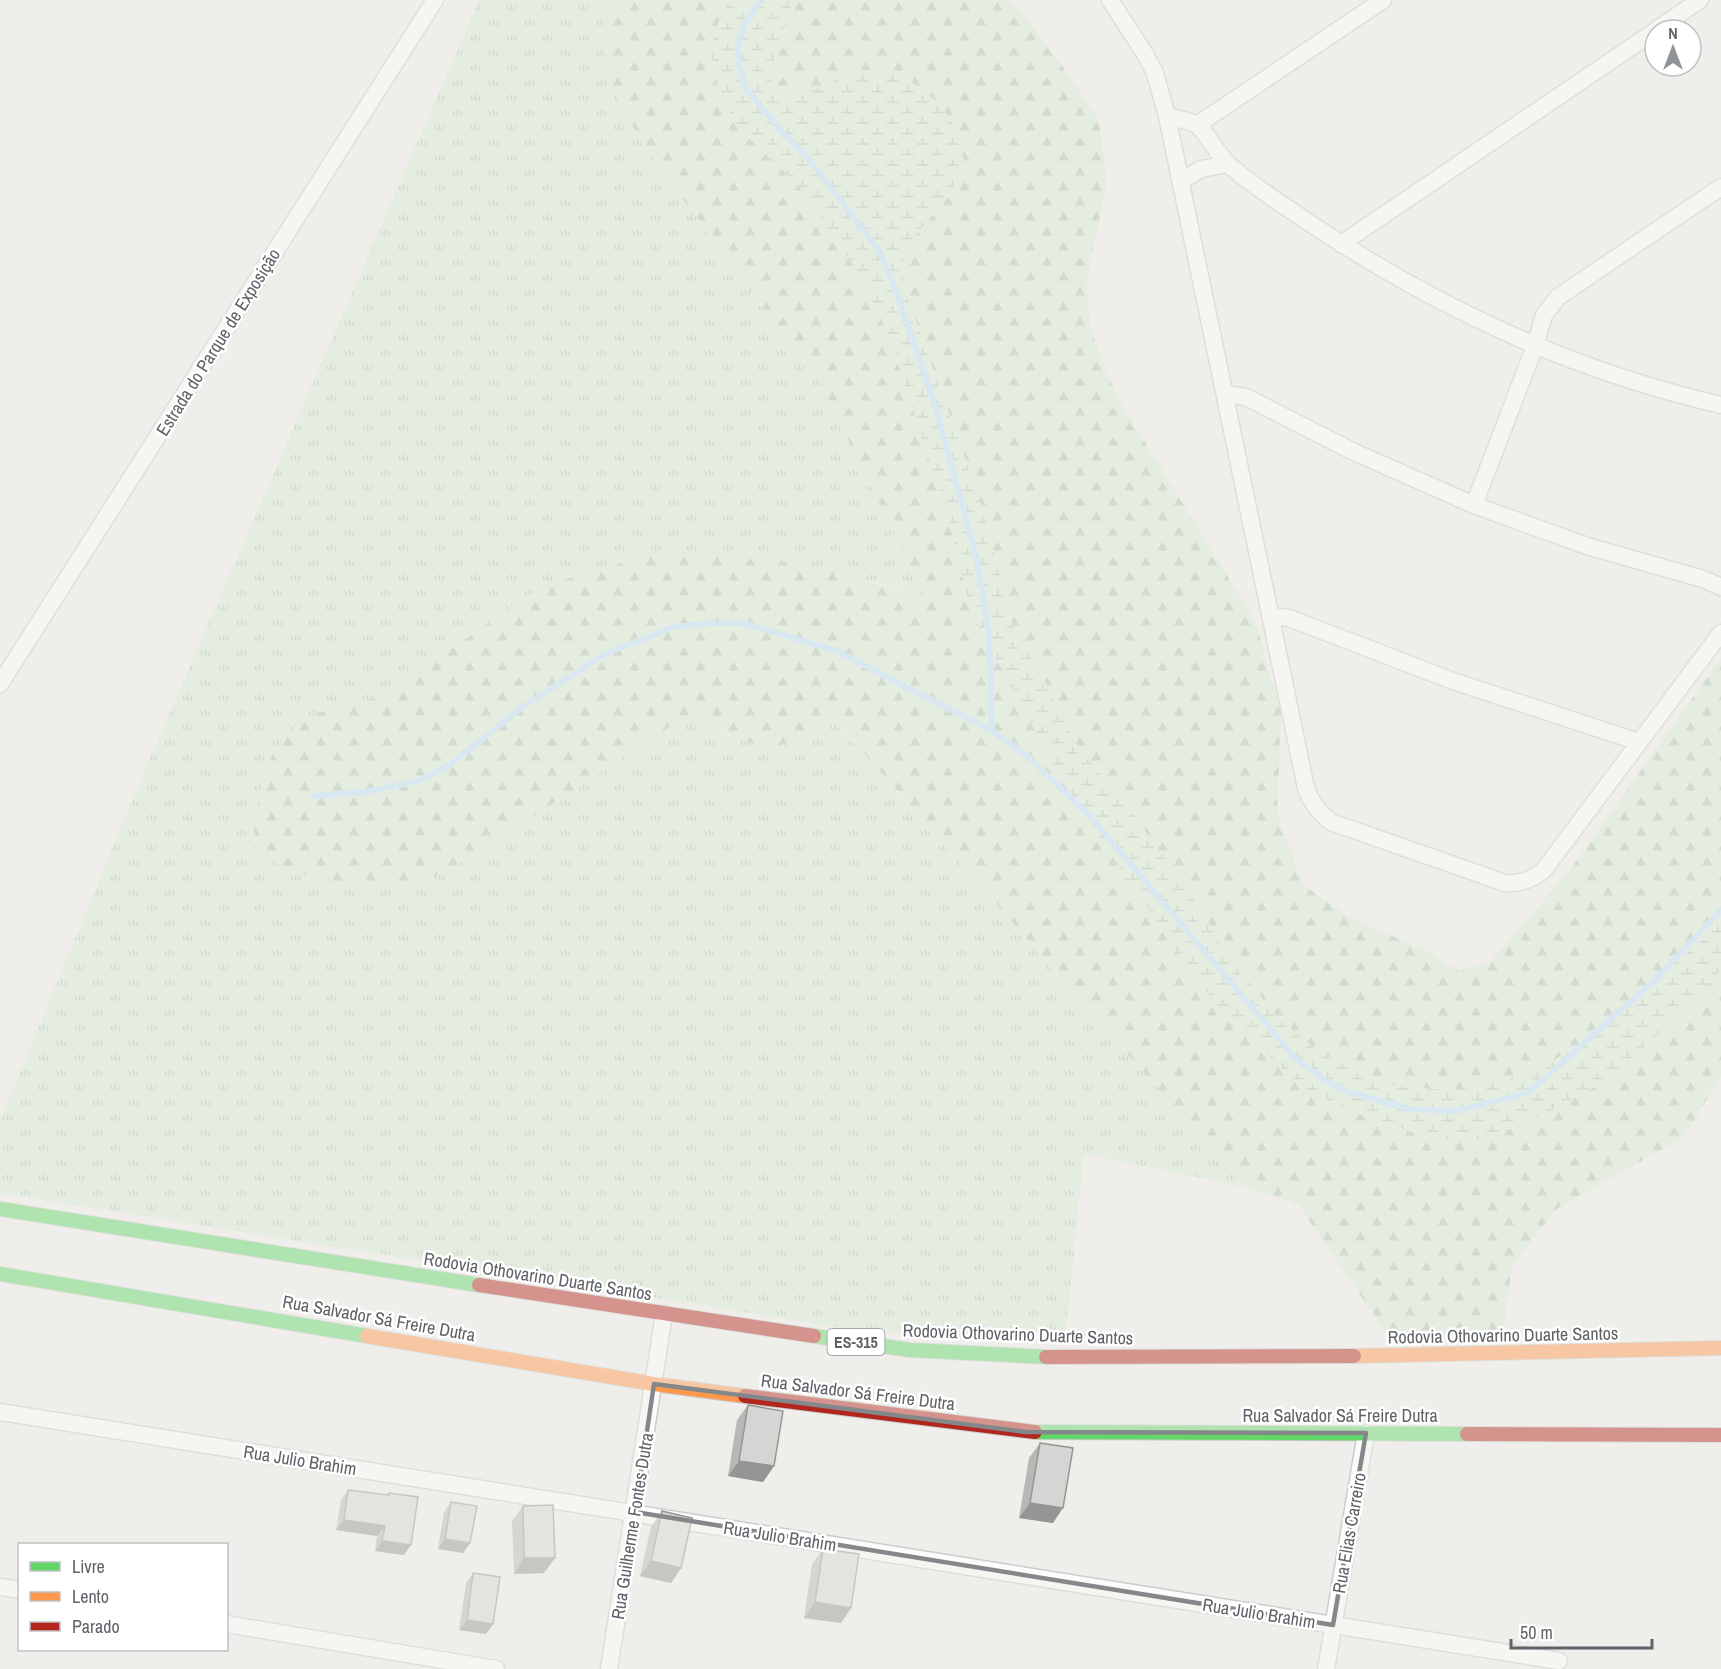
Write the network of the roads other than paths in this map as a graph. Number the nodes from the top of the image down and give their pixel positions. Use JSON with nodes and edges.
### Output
{"nodes":[{"id":1,"x":435,"y":0,"type":"edge"},
{"id":2,"x":1110,"y":0,"type":"edge"},
{"id":3,"x":1383,"y":0,"type":"edge"},
{"id":4,"x":1700,"y":0,"type":"edge"},
{"id":5,"x":1673,"y":18,"type":"edge"},
{"id":6,"x":1643,"y":38,"type":"edge"},
{"id":7,"x":1167,"y":116,"type":"junction"},
{"id":8,"x":1197,"y":125,"type":"junction"},
{"id":9,"x":1228,"y":164,"type":"junction"},
{"id":10,"x":1181,"y":182,"type":"junction"},
{"id":11,"x":1721,"y":187,"type":"edge"},
{"id":12,"x":1341,"y":243,"type":"junction"},
{"id":13,"x":1535,"y":346,"type":"junction"},
{"id":14,"x":1225,"y":394,"type":"junction"},
{"id":15,"x":1720,"y":403,"type":"edge"},
{"id":16,"x":1474,"y":505,"type":"junction"},
{"id":17,"x":1721,"y":587,"type":"edge"},
{"id":18,"x":1270,"y":616,"type":"junction"},
{"id":19,"x":1721,"y":633,"type":"edge"},
{"id":20,"x":0,"y":684,"type":"edge"},
{"id":21,"x":1639,"y":742,"type":"junction"},
{"id":22,"x":0,"y":1209,"type":"edge"},
{"id":23,"x":0,"y":1274,"type":"edge"},
{"id":24,"x":664,"y":1314,"type":"junction"},
{"id":25,"x":1721,"y":1348,"type":"edge"},
{"id":26,"x":654,"y":1384,"type":"junction"},
{"id":27,"x":0,"y":1412,"type":"edge"},
{"id":28,"x":1366,"y":1433,"type":"junction"},
{"id":29,"x":1721,"y":1435,"type":"edge"},
{"id":30,"x":634,"y":1512,"type":"junction"},
{"id":31,"x":0,"y":1587,"type":"edge"},
{"id":32,"x":18,"y":1590,"type":"edge"},
{"id":33,"x":228,"y":1624,"type":"edge"},
{"id":34,"x":1333,"y":1625,"type":"junction"},
{"id":35,"x":1559,"y":1661,"type":"dead end"},
{"id":36,"x":496,"y":1669,"type":"edge"},
{"id":37,"x":609,"y":1669,"type":"edge"},
{"id":38,"x":1326,"y":1669,"type":"edge"}],
"edges":[{"from":1,"to":20,"type":"street","name":"Estrada do Parque de Exposição"},
{"from":2,"to":7,"type":"street"},
{"from":3,"to":8,"type":"street"},
{"from":4,"to":5,"type":"street"},
{"from":6,"to":12,"type":"street"},
{"from":7,"to":8,"type":"street"},
{"from":7,"to":10,"type":"street"},
{"from":8,"to":9,"type":"street"},
{"from":9,"to":10,"type":"street"},
{"from":9,"to":12,"type":"street"},
{"from":10,"to":14,"type":"street"},
{"from":11,"to":13,"type":"street"},
{"from":12,"to":13,"type":"street"},
{"from":13,"to":15,"type":"street"},
{"from":13,"to":16,"type":"street"},
{"from":14,"to":16,"type":"street"},
{"from":14,"to":18,"type":"street"},
{"from":16,"to":17,"type":"street"},
{"from":18,"to":21,"type":"street"},
{"from":18,"to":21,"type":"street"},
{"from":19,"to":21,"type":"street"},
{"from":22,"to":24,"type":"street","name":"Rodovia Othovarino Duarte Santos","number":"ES-315"},
{"from":23,"to":26,"type":"street","name":"Rua Salvador Sá Freire Dutra"},
{"from":24,"to":25,"type":"street","name":"Rodovia Othovarino Duarte Santos","number":"ES-315"},
{"from":24,"to":26,"type":"street","name":"Rua Guilherme Fontes Dutra"},
{"from":26,"to":28,"type":"street","name":"Rua Salvador Sá Freire Dutra"},
{"from":26,"to":30,"type":"street","name":"Rua Guilherme Fontes Dutra"},
{"from":27,"to":30,"type":"street","name":"Rua Julio Brahim"},
{"from":28,"to":29,"type":"street","name":"Rua Salvador Sá Freire Dutra"},
{"from":28,"to":34,"type":"street","name":"Rua Elias Carreiro"},
{"from":30,"to":34,"type":"street","name":"Rua Julio Brahim"},
{"from":30,"to":37,"type":"street","name":"Rua Guilherme Fontes Dutra"},
{"from":31,"to":32,"type":"street"},
{"from":33,"to":36,"type":"street"},
{"from":34,"to":35,"type":"street","name":"Rua Julio Brahim"},
{"from":34,"to":38,"type":"street","name":"Rua Elias Carreiro"}]}
